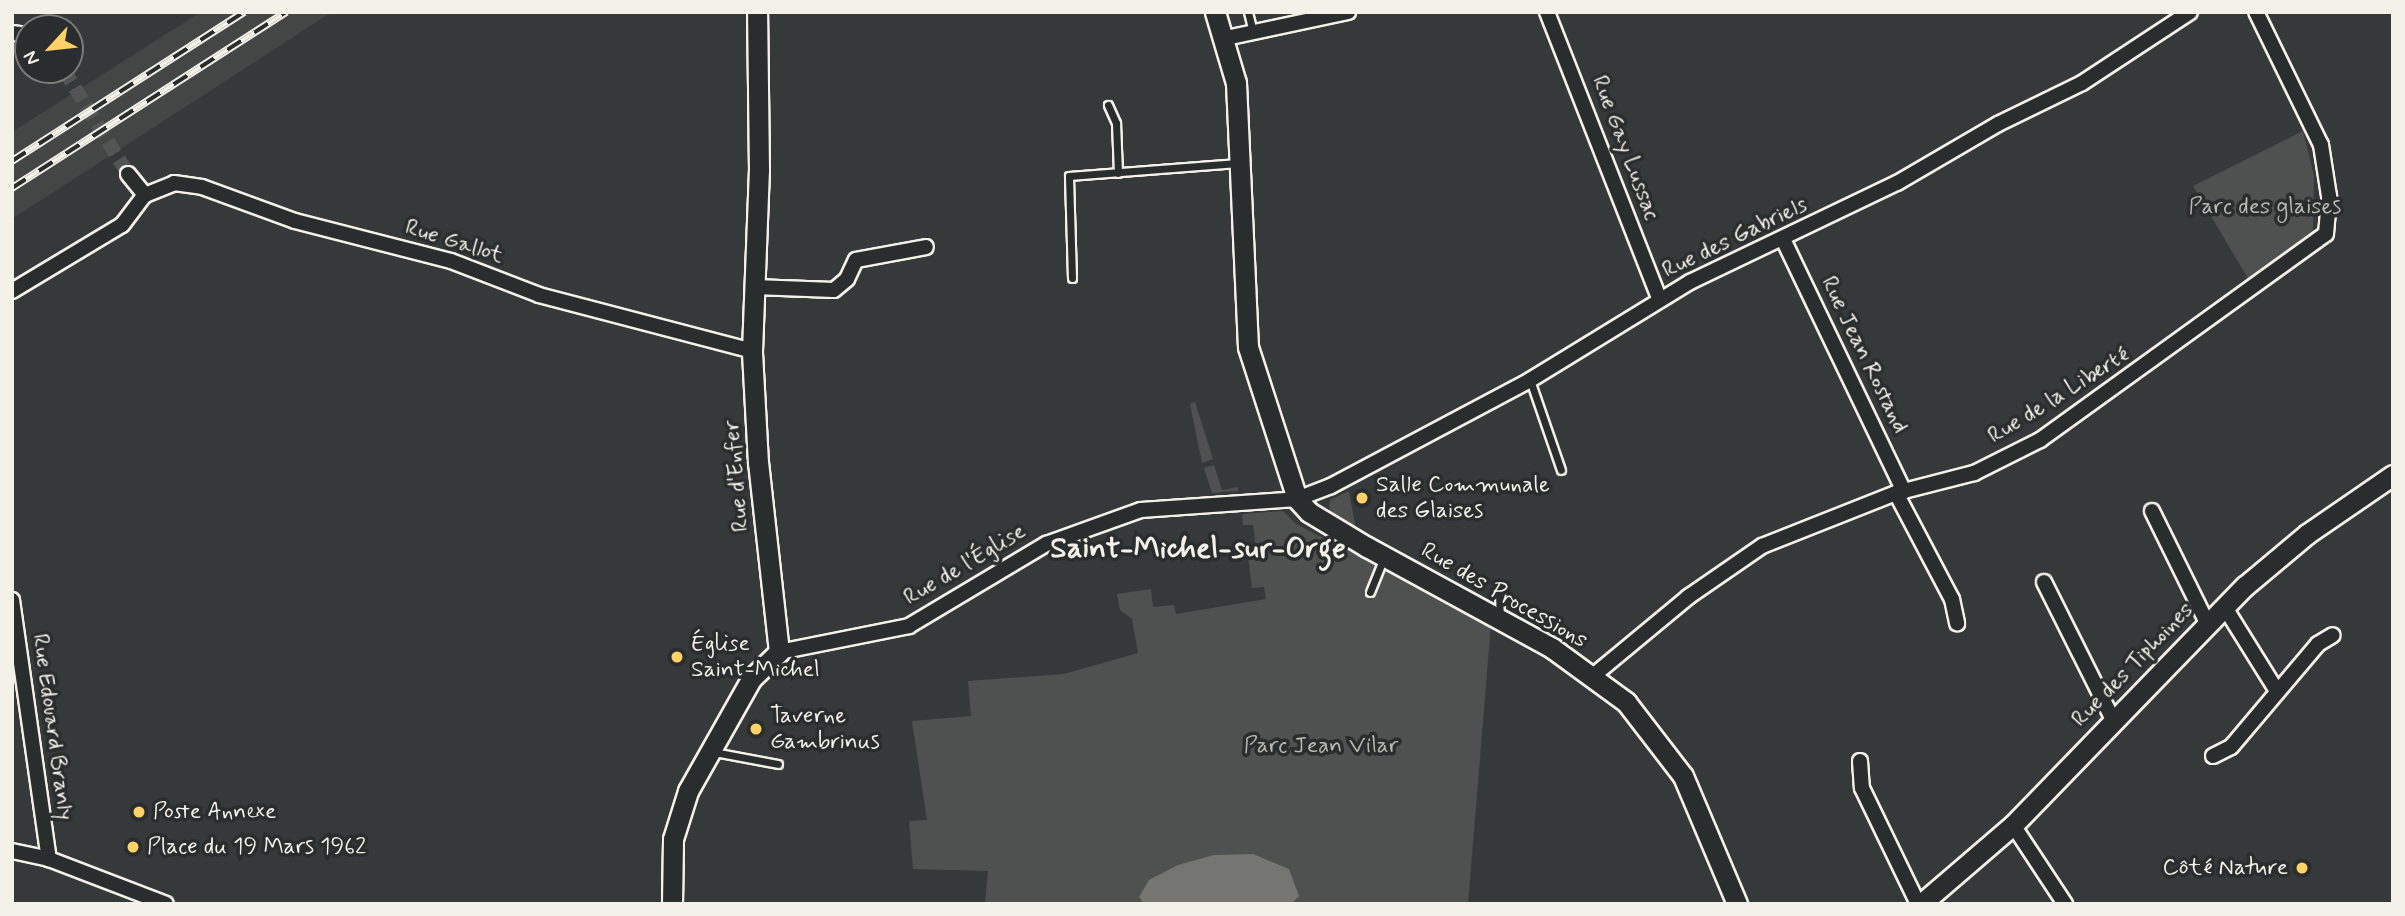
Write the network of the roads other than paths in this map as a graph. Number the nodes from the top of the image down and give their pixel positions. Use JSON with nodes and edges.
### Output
{"nodes":[{"id":1,"x":757,"y":12,"type":"edge"},
{"id":2,"x":1215,"y":12,"type":"edge"},
{"id":3,"x":1248,"y":12,"type":"edge"},
{"id":4,"x":1348,"y":12,"type":"edge"},
{"id":5,"x":1547,"y":12,"type":"edge"},
{"id":6,"x":2190,"y":12,"type":"edge"},
{"id":7,"x":2256,"y":12,"type":"edge"},
{"id":8,"x":1303,"y":17,"type":"edge"},
{"id":9,"x":1253,"y":32,"type":"junction"},
{"id":10,"x":1226,"y":38,"type":"junction"},
{"id":11,"x":1108,"y":104,"type":"dead end"},
{"id":12,"x":1238,"y":163,"type":"junction"},
{"id":13,"x":1118,"y":173,"type":"junction"},
{"id":14,"x":128,"y":174,"type":"tunnel mouth"},
{"id":15,"x":145,"y":195,"type":"junction"},
{"id":16,"x":1783,"y":239,"type":"junction"},
{"id":17,"x":926,"y":247,"type":"dead end"},
{"id":18,"x":1072,"y":278,"type":"dead end"},
{"id":19,"x":754,"y":287,"type":"junction"},
{"id":20,"x":12,"y":291,"type":"edge"},
{"id":21,"x":1660,"y":300,"type":"junction"},
{"id":22,"x":751,"y":351,"type":"junction"},
{"id":23,"x":1530,"y":380,"type":"junction"},
{"id":24,"x":1561,"y":470,"type":"dead end"},
{"id":25,"x":2393,"y":475,"type":"edge"},
{"id":26,"x":1900,"y":492,"type":"junction"},
{"id":27,"x":1297,"y":499,"type":"junction"},
{"id":28,"x":2152,"y":511,"type":"dead end"},
{"id":29,"x":1385,"y":556,"type":"junction"},
{"id":30,"x":2044,"y":582,"type":"dead end"},
{"id":31,"x":1370,"y":592,"type":"dead end"},
{"id":32,"x":1499,"y":593,"type":"dead end"},
{"id":33,"x":12,"y":600,"type":"edge"},
{"id":34,"x":2224,"y":606,"type":"junction"},
{"id":35,"x":1500,"y":618,"type":"junction"},
{"id":36,"x":1957,"y":623,"type":"dead end"},
{"id":37,"x":2207,"y":624,"type":"junction"},
{"id":38,"x":2333,"y":635,"type":"dead end"},
{"id":39,"x":779,"y":652,"type":"junction"},
{"id":40,"x":1593,"y":676,"type":"junction"},
{"id":41,"x":2277,"y":691,"type":"junction"},
{"id":42,"x":2113,"y":720,"type":"junction"},
{"id":43,"x":709,"y":751,"type":"junction"},
{"id":44,"x":2213,"y":756,"type":"dead end"},
{"id":45,"x":1860,"y":761,"type":"dead end"},
{"id":46,"x":778,"y":764,"type":"dead end"},
{"id":47,"x":2013,"y":825,"type":"junction"},
{"id":48,"x":12,"y":851,"type":"edge"},
{"id":49,"x":49,"y":859,"type":"junction"},
{"id":50,"x":166,"y":904,"type":"edge"},
{"id":51,"x":672,"y":904,"type":"edge"},
{"id":52,"x":1737,"y":904,"type":"edge"},
{"id":53,"x":1920,"y":904,"type":"edge"},
{"id":54,"x":2065,"y":904,"type":"edge"}],
"edges":[{"from":1,"to":19,"type":"street","name":"Rue d'Enfer"},
{"from":2,"to":10,"type":"street"},
{"from":3,"to":9,"type":"lane"},
{"from":4,"to":8,"type":"street"},
{"from":5,"to":21,"type":"street","name":"Rue Gay Lussac"},
{"from":6,"to":16,"type":"street","name":"Rue des Gabriels"},
{"from":7,"to":26,"type":"street","name":"Rue de la Liberté"},
{"from":8,"to":9,"type":"street"},
{"from":9,"to":10,"type":"street"},
{"from":10,"to":12,"type":"street"},
{"from":11,"to":13,"type":"lane"},
{"from":12,"to":13,"type":"lane"},
{"from":12,"to":27,"type":"street"},
{"from":13,"to":18,"type":"lane"},
{"from":14,"to":15,"type":"street"},
{"from":15,"to":20,"type":"street"},
{"from":15,"to":22,"type":"street","name":"Rue Gallot"},
{"from":16,"to":21,"type":"street","name":"Rue des Gabriels"},
{"from":16,"to":26,"type":"street","name":"Rue Jean Rostand"},
{"from":17,"to":19,"type":"street"},
{"from":19,"to":22,"type":"street","name":"Rue d'Enfer"},
{"from":21,"to":23,"type":"street","name":"Rue des Gabriels"},
{"from":22,"to":39,"type":"street","name":"Rue d'Enfer"},
{"from":23,"to":24,"type":"lane"},
{"from":23,"to":27,"type":"street","name":"Rue des Gabriels"},
{"from":25,"to":34,"type":"street","name":"Rue des Tiphoines"},
{"from":26,"to":36,"type":"street","name":"Rue Jean Rostand"},
{"from":26,"to":40,"type":"street","name":"Rue de la Liberté"},
{"from":27,"to":29,"type":"street","name":"Rue des Processions"},
{"from":27,"to":39,"type":"street","name":"Rue de l'Église"},
{"from":28,"to":37,"type":"street"},
{"from":29,"to":31,"type":"lane"},
{"from":29,"to":35,"type":"street","name":"Rue des Processions"},
{"from":30,"to":42,"type":"street"},
{"from":32,"to":35,"type":"lane"},
{"from":33,"to":49,"type":"street","name":"Rue Edouard Branly"},
{"from":34,"to":37,"type":"street","name":"Rue des Tiphoines"},
{"from":34,"to":41,"type":"street"},
{"from":35,"to":40,"type":"street","name":"Rue des Processions"},
{"from":37,"to":42,"type":"street","name":"Rue des Tiphoines"},
{"from":38,"to":41,"type":"street"},
{"from":39,"to":43,"type":"street"},
{"from":40,"to":52,"type":"street","name":"Rue des Processions"},
{"from":41,"to":44,"type":"street"},
{"from":42,"to":47,"type":"street","name":"Rue des Tiphoines"},
{"from":43,"to":46,"type":"lane"},
{"from":43,"to":51,"type":"street"},
{"from":45,"to":53,"type":"street"},
{"from":47,"to":53,"type":"street","name":"Rue des Tiphoines"},
{"from":47,"to":54,"type":"street"},
{"from":48,"to":49,"type":"street"},
{"from":49,"to":50,"type":"street"}]}
